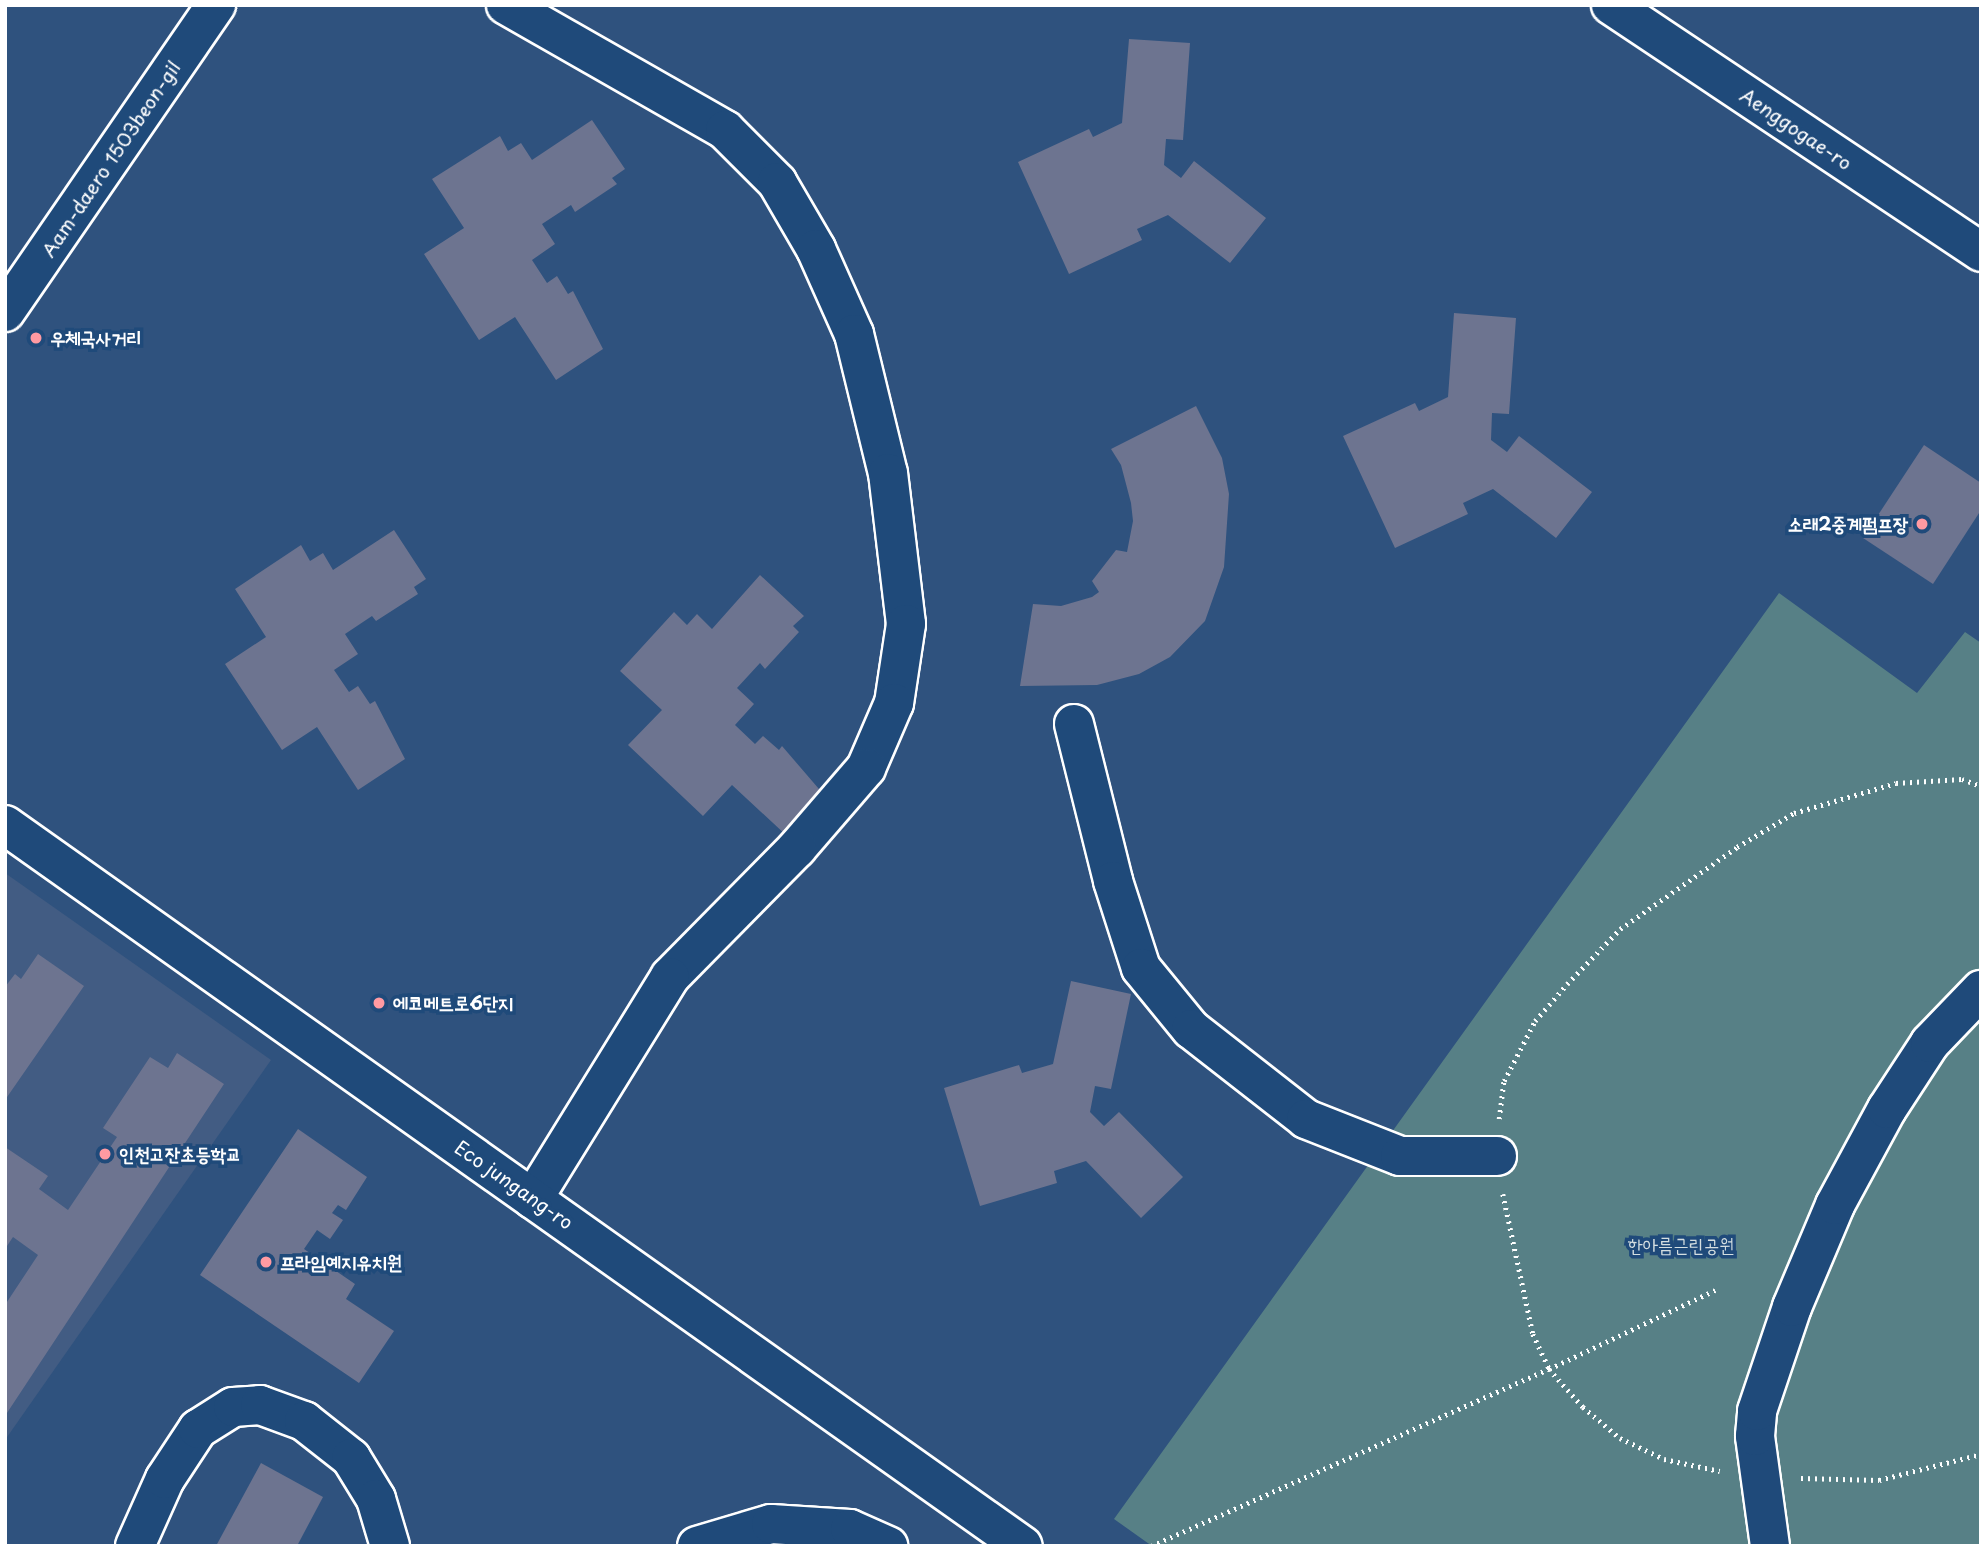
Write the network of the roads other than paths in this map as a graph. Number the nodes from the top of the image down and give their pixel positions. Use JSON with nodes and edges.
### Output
{"nodes":[{"id":1,"x":216,"y":5,"type":"edge"},
{"id":2,"x":506,"y":5,"type":"edge"},
{"id":3,"x":1611,"y":5,"type":"edge"},
{"id":4,"x":1981,"y":253,"type":"edge"},
{"id":5,"x":5,"y":312,"type":"edge"},
{"id":6,"x":1074,"y":724,"type":"dead end"},
{"id":7,"x":5,"y":825,"type":"edge"},
{"id":8,"x":1981,"y":990,"type":"edge"},
{"id":9,"x":1497,"y":1156,"type":"road end"},
{"id":10,"x":533,"y":1199,"type":"junction"},
{"id":11,"x":135,"y":1546,"type":"edge"},
{"id":12,"x":390,"y":1546,"type":"edge"},
{"id":13,"x":697,"y":1546,"type":"edge"},
{"id":14,"x":888,"y":1546,"type":"edge"},
{"id":15,"x":1023,"y":1546,"type":"edge"},
{"id":16,"x":1770,"y":1546,"type":"edge"}],
"edges":[{"from":1,"to":5,"type":"street","name":"Aam-daero 1503beon-gil"},
{"from":2,"to":10,"type":"street"},
{"from":3,"to":4,"type":"street","name":"Aenggogae-ro"},
{"from":6,"to":9,"type":"street"},
{"from":7,"to":10,"type":"street","name":"Eco jungang-ro"},
{"from":8,"to":16,"type":"street"},
{"from":10,"to":15,"type":"street","name":"Eco jungang-ro"},
{"from":11,"to":12,"type":"street"},
{"from":13,"to":14,"type":"street"}]}
